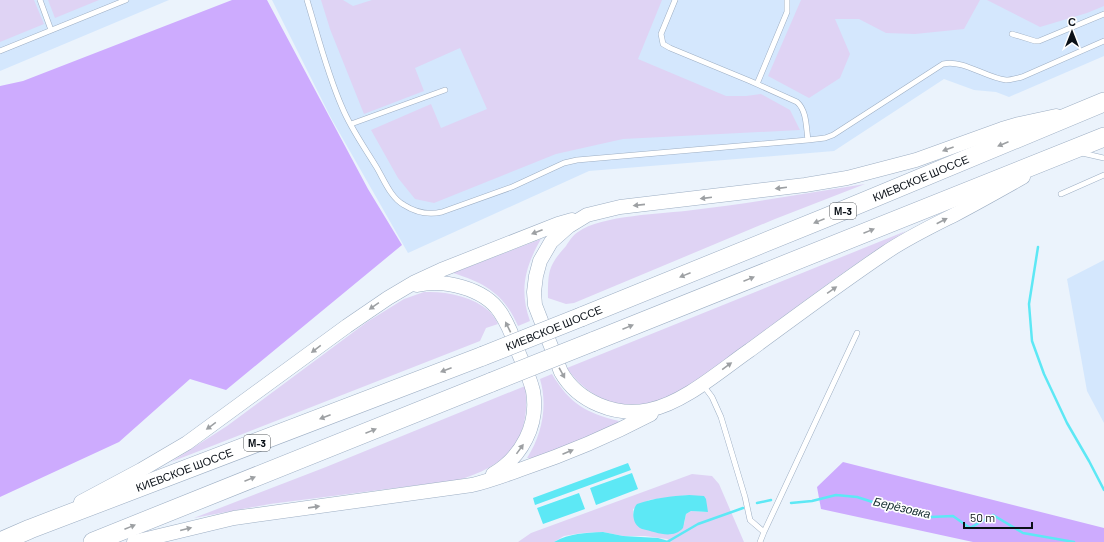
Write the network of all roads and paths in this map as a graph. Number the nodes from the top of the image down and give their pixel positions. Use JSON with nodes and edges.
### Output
{"nodes":[{"id":1,"x":40,"y":0,"type":"edge"},
{"id":2,"x":126,"y":0,"type":"edge"},
{"id":3,"x":307,"y":0,"type":"edge"},
{"id":4,"x":675,"y":0,"type":"edge"},
{"id":5,"x":787,"y":0,"type":"edge"},
{"id":6,"x":1104,"y":14,"type":"edge"},
{"id":7,"x":51,"y":30,"type":"junction"},
{"id":8,"x":1012,"y":34,"type":"dead end"},
{"id":9,"x":1104,"y":41,"type":"edge"},
{"id":10,"x":0,"y":51,"type":"edge"},
{"id":11,"x":758,"y":84,"type":"junction"},
{"id":12,"x":445,"y":90,"type":"dead end"},
{"id":13,"x":1104,"y":102,"type":"edge"},
{"id":14,"x":1080,"y":111,"type":"junction"},
{"id":15,"x":351,"y":124,"type":"junction"},
{"id":16,"x":1104,"y":137,"type":"edge"},
{"id":17,"x":808,"y":140,"type":"junction"},
{"id":18,"x":1069,"y":152,"type":"junction"},
{"id":19,"x":1104,"y":158,"type":"edge"},
{"id":20,"x":1104,"y":175,"type":"edge"},
{"id":21,"x":1061,"y":194,"type":"dead end"},
{"id":22,"x":587,"y":215,"type":"junction"},
{"id":23,"x":403,"y":289,"type":"junction"},
{"id":24,"x":857,"y":333,"type":"dead end"},
{"id":25,"x":703,"y":384,"type":"junction"},
{"id":26,"x":666,"y":405,"type":"junction"},
{"id":27,"x":451,"y":489,"type":"junction"},
{"id":28,"x":30,"y":529,"type":"junction"},
{"id":29,"x":764,"y":532,"type":"junction"},
{"id":30,"x":0,"y":542,"type":"edge"},
{"id":31,"x":93,"y":542,"type":"edge"},
{"id":32,"x":134,"y":542,"type":"edge"},
{"id":33,"x":760,"y":542,"type":"edge"}],
"edges":[{"from":1,"to":7,"type":"lane"},
{"from":2,"to":7,"type":"lane"},
{"from":3,"to":15,"type":"lane"},
{"from":4,"to":11,"type":"lane"},
{"from":5,"to":11,"type":"lane"},
{"from":6,"to":8,"type":"lane"},
{"from":7,"to":10,"type":"lane"},
{"from":9,"to":17,"type":"lane"},
{"from":11,"to":17,"type":"lane"},
{"from":12,"to":15,"type":"lane"},
{"from":13,"to":14,"type":"highway","name":"КИЕВСКОЕ ШОССЕ","number":"М-3"},
{"from":14,"to":22,"type":"street","one_way":true},
{"from":14,"to":28,"type":"highway","name":"КИЕВСКОЕ ШОССЕ","number":"М-3","one_way":true,"bridge":true},
{"from":15,"to":17,"type":"lane"},
{"from":16,"to":18,"type":"highway","number":"М-3"},
{"from":18,"to":19,"type":"lane"},
{"from":25,"to":18,"type":"street","one_way":true},
{"from":31,"to":18,"type":"highway","number":"М-3","one_way":true,"bridge":true},
{"from":20,"to":21,"type":"lane"},
{"from":22,"to":23,"type":"street","one_way":true},
{"from":22,"to":26,"type":"street","one_way":true},
{"from":27,"to":23,"type":"street","one_way":true},
{"from":23,"to":28,"type":"street","one_way":true},
{"from":24,"to":29,"type":"lane"},
{"from":25,"to":26,"type":"street"},
{"from":25,"to":29,"type":"lane"},
{"from":27,"to":26,"type":"street","one_way":true},
{"from":32,"to":27,"type":"street","one_way":true},
{"from":28,"to":30,"type":"highway","name":"КИЕВСКОЕ ШОССЕ","number":"М-3"},
{"from":29,"to":33,"type":"lane"}]}
